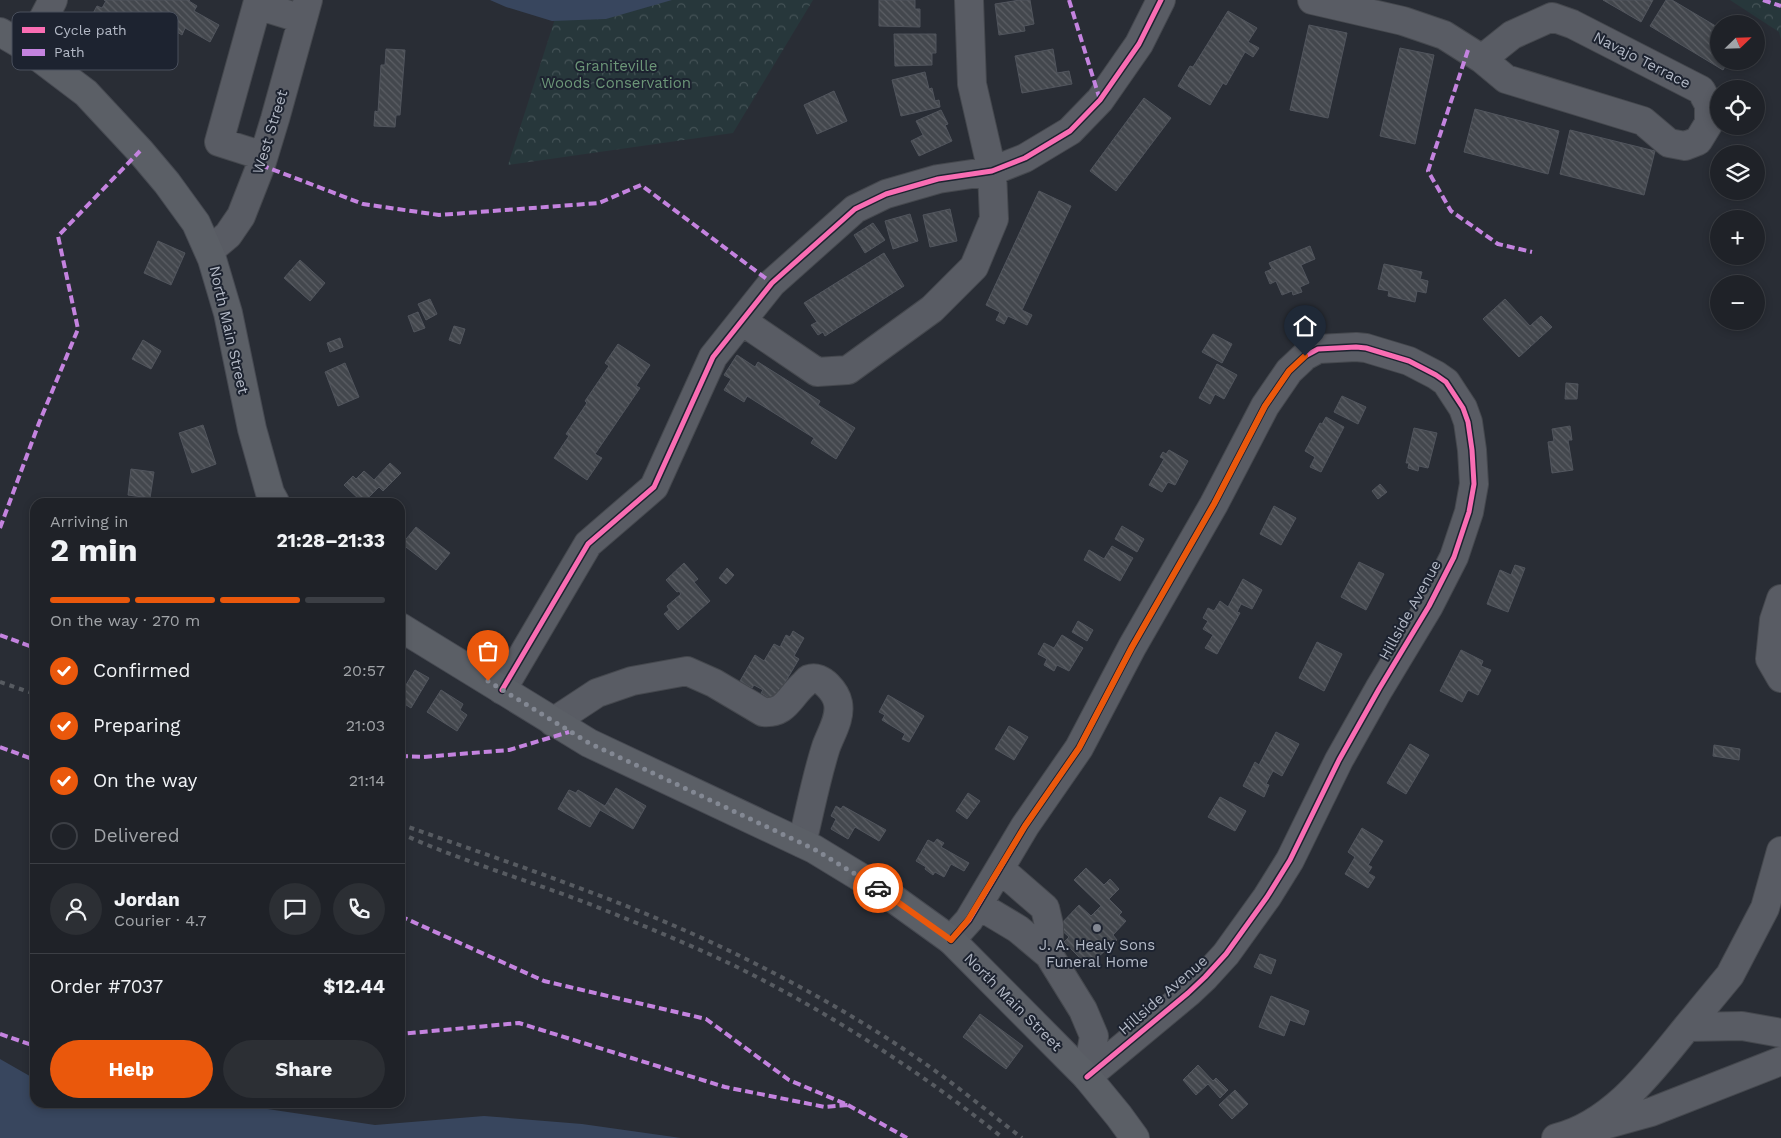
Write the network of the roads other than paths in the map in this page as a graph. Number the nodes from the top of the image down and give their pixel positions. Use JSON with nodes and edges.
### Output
{"nodes":[{"id":1,"x":52,"y":0,"type":"edge"},
{"id":2,"x":968,"y":0,"type":"edge"},
{"id":3,"x":1161,"y":0,"type":"edge"},
{"id":4,"x":1312,"y":0,"type":"edge"},
{"id":5,"x":250,"y":3,"type":"edge"},
{"id":6,"x":305,"y":10,"type":"edge"},
{"id":7,"x":46,"y":12,"type":"edge"},
{"id":8,"x":1413,"y":12,"type":"edge"},
{"id":9,"x":0,"y":32,"type":"edge"},
{"id":10,"x":12,"y":39,"type":"edge"},
{"id":11,"x":1482,"y":59,"type":"junction"},
{"id":12,"x":56,"y":70,"type":"edge"},
{"id":13,"x":264,"y":156,"type":"junction"},
{"id":14,"x":992,"y":171,"type":"junction"},
{"id":15,"x":209,"y":251,"type":"junction"},
{"id":16,"x":742,"y":321,"type":"junction"},
{"id":17,"x":273,"y":498,"type":"edge"},
{"id":18,"x":1781,"y":599,"type":"edge"},
{"id":19,"x":405,"y":631,"type":"edge"},
{"id":20,"x":1781,"y":678,"type":"edge"},
{"id":21,"x":502,"y":690,"type":"junction"},
{"id":22,"x":553,"y":722,"type":"junction"},
{"id":23,"x":802,"y":843,"type":"junction"},
{"id":24,"x":1781,"y":851,"type":"edge"},
{"id":25,"x":1000,"y":869,"type":"junction"},
{"id":26,"x":978,"y":905,"type":"junction"},
{"id":27,"x":951,"y":940,"type":"junction"},
{"id":28,"x":1049,"y":955,"type":"junction"},
{"id":29,"x":1687,"y":1027,"type":"junction"},
{"id":30,"x":1781,"y":1033,"type":"edge"},
{"id":31,"x":1781,"y":1061,"type":"edge"},
{"id":32,"x":1087,"y":1077,"type":"junction"},
{"id":33,"x":1563,"y":1136,"type":"edge"},
{"id":34,"x":1135,"y":1138,"type":"edge"}],
"edges":[{"from":1,"to":7,"type":"street"},
{"from":2,"to":14,"type":"street"},
{"from":3,"to":14,"type":"street"},
{"from":4,"to":8,"type":"street","name":"Navajo Terrace"},
{"from":5,"to":6,"type":"street"},
{"from":5,"to":13,"type":"street"},
{"from":6,"to":13,"type":"street","name":"West Street"},
{"from":8,"to":11,"type":"street","name":"Navajo Terrace"},
{"from":9,"to":10,"type":"main road","name":"North Main Street"},
{"from":11,"to":11,"type":"street","name":"Navajo Terrace"},
{"from":12,"to":15,"type":"main road","name":"North Main Street"},
{"from":13,"to":15,"type":"street","name":"West Street"},
{"from":14,"to":16,"type":"street"},
{"from":14,"to":16,"type":"street"},
{"from":15,"to":17,"type":"main road","name":"North Main Street"},
{"from":16,"to":21,"type":"street"},
{"from":18,"to":20,"type":"street"},
{"from":19,"to":21,"type":"main road","name":"North Main Street"},
{"from":21,"to":22,"type":"main road","name":"North Main Street"},
{"from":22,"to":23,"type":"main road","name":"North Main Street"},
{"from":22,"to":23,"type":"street"},
{"from":23,"to":27,"type":"main road","name":"North Main Street"},
{"from":24,"to":29,"type":"street"},
{"from":25,"to":26,"type":"street","name":"Hillside Avenue"},
{"from":25,"to":28,"type":"street"},
{"from":25,"to":32,"type":"street","name":"Hillside Avenue"},
{"from":26,"to":27,"type":"street","name":"Hillside Avenue"},
{"from":26,"to":28,"type":"street"},
{"from":27,"to":32,"type":"main road","name":"North Main Street"},
{"from":28,"to":32,"type":"street"},
{"from":29,"to":30,"type":"street"},
{"from":29,"to":33,"type":"street"},
{"from":31,"to":33,"type":"street"},
{"from":32,"to":34,"type":"main road","name":"North Main Street"}]}
